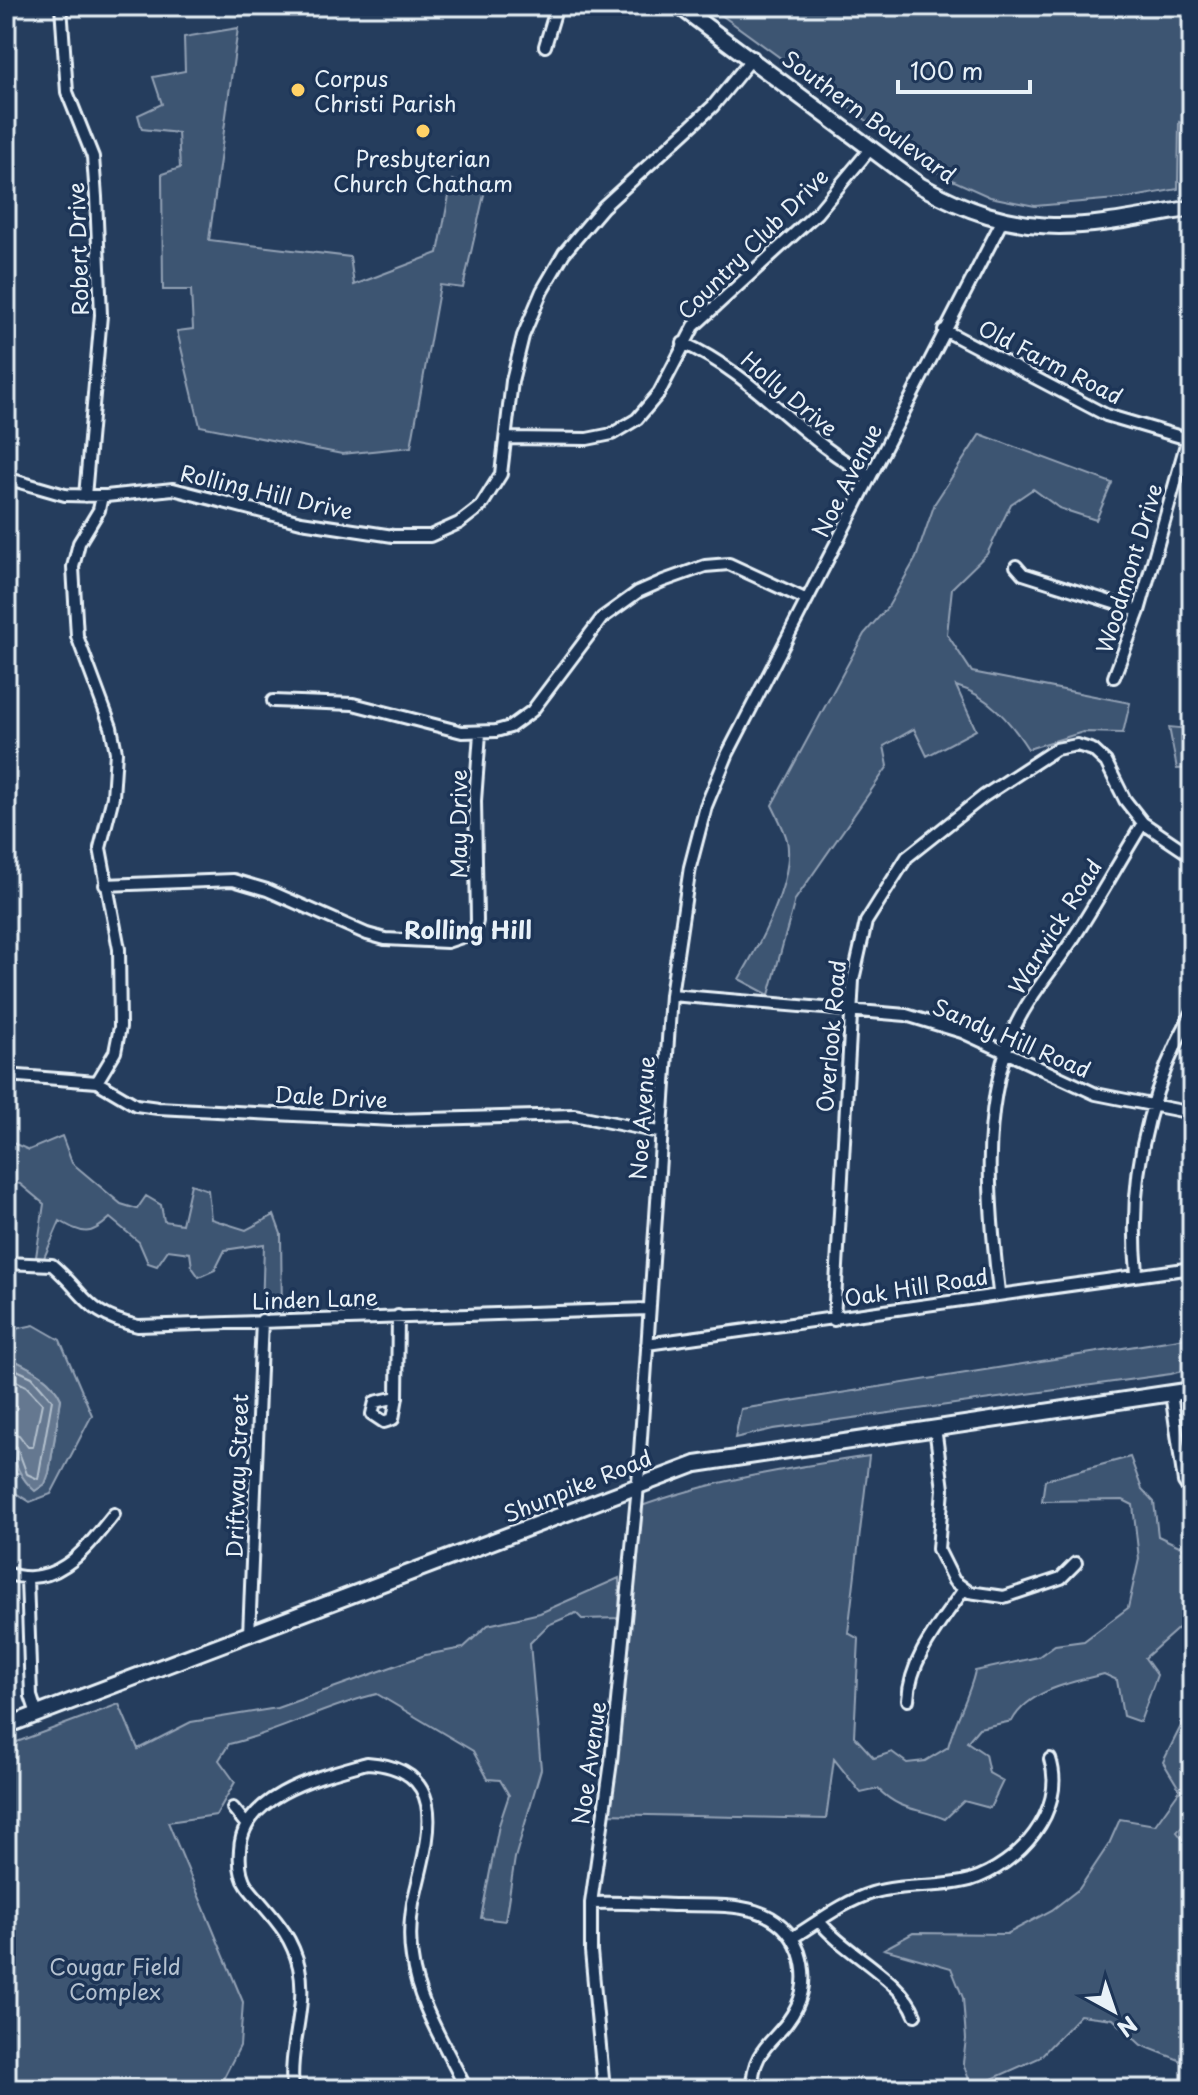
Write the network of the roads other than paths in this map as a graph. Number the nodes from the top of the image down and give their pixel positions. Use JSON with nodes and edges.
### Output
{"nodes":[{"id":1,"x":61,"y":6,"type":"edge"},
{"id":2,"x":557,"y":6,"type":"edge"},
{"id":3,"x":679,"y":6,"type":"edge"},
{"id":4,"x":545,"y":46,"type":"dead end"},
{"id":5,"x":753,"y":57,"type":"junction"},
{"id":6,"x":871,"y":148,"type":"junction"},
{"id":7,"x":1192,"y":208,"type":"edge"},
{"id":8,"x":1002,"y":221,"type":"junction"},
{"id":9,"x":944,"y":330,"type":"junction"},
{"id":10,"x":683,"y":343,"type":"junction"},
{"id":11,"x":1192,"y":423,"type":"edge"},
{"id":12,"x":507,"y":438,"type":"junction"},
{"id":13,"x":1188,"y":439,"type":"junction"},
{"id":14,"x":870,"y":476,"type":"junction"},
{"id":15,"x":6,"y":478,"type":"edge"},
{"id":16,"x":85,"y":496,"type":"junction"},
{"id":17,"x":102,"y":496,"type":"junction"},
{"id":18,"x":1016,"y":566,"type":"dead end"},
{"id":19,"x":807,"y":600,"type":"junction"},
{"id":20,"x":1139,"y":611,"type":"junction"},
{"id":21,"x":1114,"y":677,"type":"dead end"},
{"id":22,"x":273,"y":701,"type":"dead end"},
{"id":23,"x":480,"y":733,"type":"junction"},
{"id":24,"x":1143,"y":823,"type":"junction"},
{"id":25,"x":1192,"y":856,"type":"edge"},
{"id":26,"x":105,"y":885,"type":"junction"},
{"id":27,"x":671,"y":995,"type":"junction"},
{"id":28,"x":849,"y":1010,"type":"junction"},
{"id":29,"x":1192,"y":1013,"type":"edge"},
{"id":30,"x":1005,"y":1053,"type":"junction"},
{"id":31,"x":6,"y":1075,"type":"edge"},
{"id":32,"x":97,"y":1082,"type":"junction"},
{"id":33,"x":1152,"y":1106,"type":"junction"},
{"id":34,"x":1192,"y":1113,"type":"edge"},
{"id":35,"x":659,"y":1132,"type":"junction"},
{"id":36,"x":6,"y":1263,"type":"edge"},
{"id":37,"x":1192,"y":1268,"type":"edge"},
{"id":38,"x":1137,"y":1273,"type":"junction"},
{"id":39,"x":999,"y":1292,"type":"junction"},
{"id":40,"x":648,"y":1309,"type":"junction"},
{"id":41,"x":398,"y":1316,"type":"junction"},
{"id":42,"x":262,"y":1320,"type":"junction"},
{"id":43,"x":834,"y":1320,"type":"junction"},
{"id":44,"x":647,"y":1344,"type":"junction"},
{"id":45,"x":1192,"y":1390,"type":"edge"},
{"id":46,"x":1171,"y":1393,"type":"junction"},
{"id":47,"x":397,"y":1397,"type":"dead end"},
{"id":48,"x":935,"y":1427,"type":"junction"},
{"id":49,"x":638,"y":1483,"type":"junction"},
{"id":50,"x":1192,"y":1494,"type":"edge"},
{"id":51,"x":114,"y":1514,"type":"dead end"},
{"id":52,"x":1076,"y":1563,"type":"dead end"},
{"id":53,"x":6,"y":1573,"type":"edge"},
{"id":54,"x":27,"y":1578,"type":"junction"},
{"id":55,"x":964,"y":1589,"type":"junction"},
{"id":56,"x":249,"y":1635,"type":"junction"},
{"id":57,"x":908,"y":1700,"type":"dead end"},
{"id":58,"x":37,"y":1714,"type":"junction"},
{"id":59,"x":6,"y":1726,"type":"edge"},
{"id":60,"x":1050,"y":1759,"type":"dead end"},
{"id":61,"x":233,"y":1808,"type":"dead end"},
{"id":62,"x":246,"y":1824,"type":"junction"},
{"id":63,"x":591,"y":1903,"type":"junction"},
{"id":64,"x":819,"y":1921,"type":"junction"},
{"id":65,"x":792,"y":1938,"type":"junction"},
{"id":66,"x":915,"y":2015,"type":"dead end"},
{"id":67,"x":293,"y":2089,"type":"edge"},
{"id":68,"x":466,"y":2089,"type":"edge"},
{"id":69,"x":604,"y":2089,"type":"edge"},
{"id":70,"x":752,"y":2089,"type":"edge"}],
"edges":[{"from":1,"to":16,"type":"street","name":"Robert Drive"},
{"from":2,"to":4,"type":"street"},
{"from":3,"to":5,"type":"main road","name":"Southern Boulevard"},
{"from":5,"to":6,"type":"main road","name":"Southern Boulevard"},
{"from":5,"to":12,"type":"street","name":"Rolling Hill Drive"},
{"from":6,"to":8,"type":"main road","name":"Southern Boulevard"},
{"from":6,"to":10,"type":"street","name":"Country Club Drive"},
{"from":7,"to":8,"type":"main road","name":"Southern Boulevard"},
{"from":8,"to":9,"type":"street","name":"Noe Avenue"},
{"from":9,"to":13,"type":"street","name":"Old Farm Road"},
{"from":9,"to":14,"type":"street","name":"Noe Avenue"},
{"from":10,"to":12,"type":"street","name":"Country Club Drive"},
{"from":10,"to":14,"type":"street","name":"Holly Drive"},
{"from":11,"to":13,"type":"street","name":"Woodmont Drive"},
{"from":12,"to":17,"type":"street","name":"Rolling Hill Drive"},
{"from":13,"to":20,"type":"street","name":"Woodmont Drive"},
{"from":14,"to":19,"type":"street","name":"Noe Avenue"},
{"from":15,"to":16,"type":"street"},
{"from":16,"to":17,"type":"street"},
{"from":17,"to":26,"type":"street"},
{"from":18,"to":20,"type":"street"},
{"from":19,"to":23,"type":"street"},
{"from":19,"to":27,"type":"street","name":"Noe Avenue"},
{"from":20,"to":21,"type":"street","name":"Woodmont Drive"},
{"from":22,"to":23,"type":"street"},
{"from":23,"to":26,"type":"street","name":"May Drive"},
{"from":24,"to":25,"type":"street"},
{"from":24,"to":28,"type":"street","name":"Overlook Road"},
{"from":24,"to":30,"type":"street","name":"Warwick Road"},
{"from":26,"to":32,"type":"street"},
{"from":27,"to":28,"type":"street","name":"Sandy Hill Road"},
{"from":27,"to":35,"type":"street","name":"Noe Avenue"},
{"from":28,"to":30,"type":"street","name":"Sandy Hill Road"},
{"from":28,"to":43,"type":"street","name":"Overlook Road"},
{"from":29,"to":33,"type":"street"},
{"from":30,"to":33,"type":"street","name":"Sandy Hill Road"},
{"from":30,"to":39,"type":"street","name":"Warwick Road"},
{"from":31,"to":32,"type":"street","name":"Dale Drive"},
{"from":32,"to":35,"type":"street","name":"Dale Drive"},
{"from":33,"to":34,"type":"street","name":"Sandy Hill Road"},
{"from":33,"to":38,"type":"street"},
{"from":35,"to":40,"type":"street","name":"Noe Avenue"},
{"from":36,"to":42,"type":"street","name":"Linden Lane"},
{"from":37,"to":38,"type":"street","name":"Oak Hill Road"},
{"from":38,"to":39,"type":"street","name":"Oak Hill Road"},
{"from":39,"to":43,"type":"street","name":"Oak Hill Road"},
{"from":40,"to":41,"type":"street","name":"Linden Lane"},
{"from":40,"to":44,"type":"street","name":"Noe Avenue"},
{"from":41,"to":42,"type":"street","name":"Linden Lane"},
{"from":41,"to":47,"type":"street"},
{"from":42,"to":56,"type":"street","name":"Driftway Street"},
{"from":43,"to":44,"type":"street","name":"Oak Hill Road"},
{"from":44,"to":49,"type":"street","name":"Noe Avenue"},
{"from":45,"to":46,"type":"main road","name":"Shunpike Road"},
{"from":46,"to":48,"type":"main road","name":"Shunpike Road"},
{"from":46,"to":50,"type":"street"},
{"from":48,"to":49,"type":"main road","name":"Shunpike Road"},
{"from":48,"to":55,"type":"street"},
{"from":49,"to":56,"type":"main road","name":"Shunpike Road"},
{"from":49,"to":63,"type":"street","name":"Noe Avenue"},
{"from":51,"to":54,"type":"street"},
{"from":52,"to":55,"type":"street"},
{"from":53,"to":54,"type":"street"},
{"from":54,"to":58,"type":"street"},
{"from":55,"to":57,"type":"street"},
{"from":56,"to":58,"type":"main road","name":"Shunpike Road"},
{"from":58,"to":59,"type":"main road","name":"Shunpike Road"},
{"from":60,"to":64,"type":"street"},
{"from":61,"to":62,"type":"street"},
{"from":62,"to":67,"type":"street"},
{"from":62,"to":68,"type":"street"},
{"from":63,"to":65,"type":"street"},
{"from":63,"to":69,"type":"street","name":"Noe Avenue"},
{"from":64,"to":65,"type":"street"},
{"from":64,"to":66,"type":"street"},
{"from":65,"to":70,"type":"street"}]}
